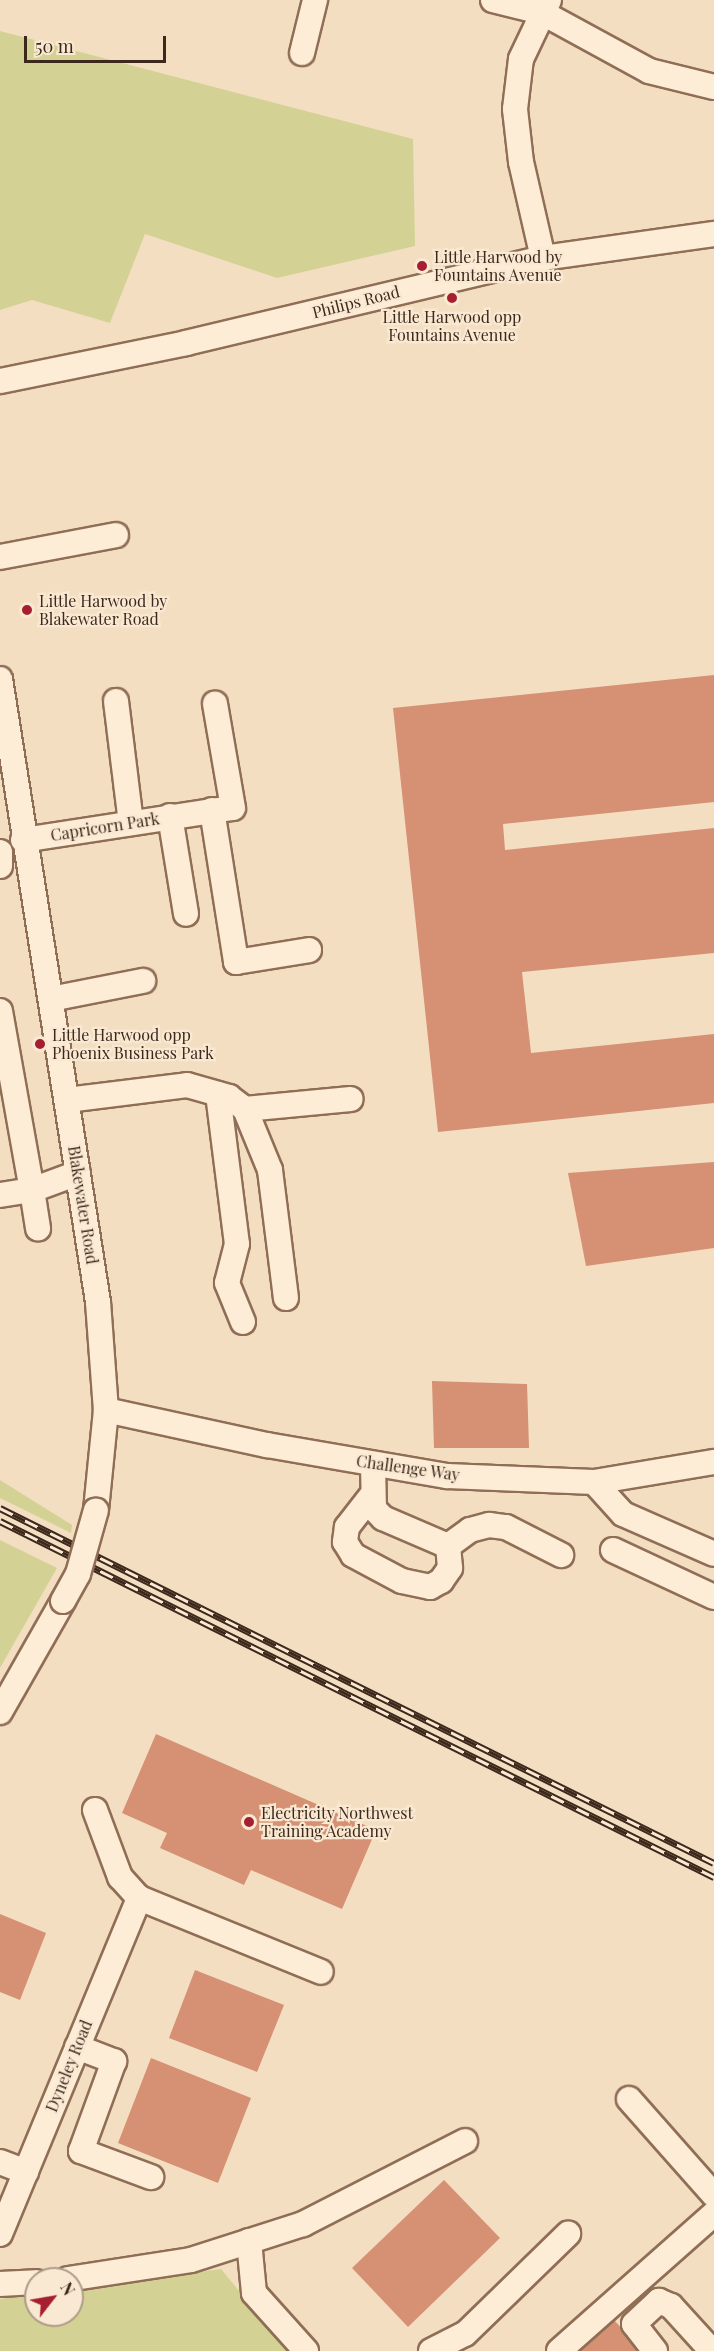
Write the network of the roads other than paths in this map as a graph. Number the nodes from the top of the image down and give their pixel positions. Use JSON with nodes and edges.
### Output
{"nodes":[{"id":1,"x":315,"y":0,"type":"edge"},
{"id":2,"x":493,"y":0,"type":"edge"},
{"id":3,"x":545,"y":6,"type":"edge"},
{"id":4,"x":302,"y":53,"type":"dead end"},
{"id":5,"x":714,"y":87,"type":"edge"},
{"id":6,"x":714,"y":234,"type":"edge"},
{"id":7,"x":543,"y":258,"type":"junction"},
{"id":8,"x":0,"y":381,"type":"edge"},
{"id":9,"x":116,"y":535,"type":"dead end"},
{"id":10,"x":0,"y":557,"type":"edge"},
{"id":11,"x":0,"y":679,"type":"edge"},
{"id":12,"x":116,"y":701,"type":"dead end"},
{"id":13,"x":215,"y":704,"type":"dead end"},
{"id":14,"x":212,"y":810,"type":"junction"},
{"id":15,"x":179,"y":815,"type":"junction"},
{"id":16,"x":130,"y":823,"type":"junction"},
{"id":17,"x":22,"y":840,"type":"junction"},
{"id":18,"x":0,"y":852,"type":"edge"},
{"id":19,"x":0,"y":866,"type":"edge"},
{"id":20,"x":186,"y":914,"type":"dead end"},
{"id":21,"x":309,"y":950,"type":"dead end"},
{"id":22,"x":143,"y":981,"type":"dead end"},
{"id":23,"x":51,"y":999,"type":"junction"},
{"id":24,"x":0,"y":1011,"type":"edge"},
{"id":25,"x":218,"y":1094,"type":"junction"},
{"id":26,"x":351,"y":1098,"type":"dead end"},
{"id":27,"x":67,"y":1100,"type":"junction"},
{"id":28,"x":245,"y":1109,"type":"junction"},
{"id":29,"x":78,"y":1173,"type":"junction"},
{"id":30,"x":32,"y":1190,"type":"junction"},
{"id":31,"x":0,"y":1195,"type":"edge"},
{"id":32,"x":38,"y":1229,"type":"dead end"},
{"id":33,"x":286,"y":1298,"type":"dead end"},
{"id":34,"x":243,"y":1322,"type":"dead end"},
{"id":35,"x":106,"y":1410,"type":"junction"},
{"id":36,"x":714,"y":1462,"type":"edge"},
{"id":37,"x":373,"y":1464,"type":"junction"},
{"id":38,"x":594,"y":1482,"type":"junction"},
{"id":39,"x":372,"y":1495,"type":"junction"},
{"id":40,"x":448,"y":1546,"type":"junction"},
{"id":41,"x":613,"y":1550,"type":"dead end"},
{"id":42,"x":714,"y":1554,"type":"edge"},
{"id":43,"x":561,"y":1555,"type":"dead end"},
{"id":44,"x":714,"y":1597,"type":"edge"},
{"id":45,"x":0,"y":1712,"type":"edge"},
{"id":46,"x":95,"y":1810,"type":"dead end"},
{"id":47,"x":139,"y":1898,"type":"junction"},
{"id":48,"x":321,"y":1972,"type":"dead end"},
{"id":49,"x":77,"y":2047,"type":"junction"},
{"id":50,"x":629,"y":2099,"type":"dead end"},
{"id":51,"x":465,"y":2140,"type":"dead end"},
{"id":52,"x":0,"y":2162,"type":"edge"},
{"id":53,"x":26,"y":2172,"type":"junction"},
{"id":54,"x":151,"y":2178,"type":"dead end"},
{"id":55,"x":714,"y":2194,"type":"edge"},
{"id":56,"x":710,"y":2227,"type":"edge"},
{"id":57,"x":0,"y":2234,"type":"edge"},
{"id":58,"x":568,"y":2234,"type":"dead end"},
{"id":59,"x":249,"y":2241,"type":"junction"},
{"id":60,"x":84,"y":2277,"type":"edge"},
{"id":61,"x":24,"y":2283,"type":"edge"},
{"id":62,"x":0,"y":2284,"type":"edge"},
{"id":63,"x":623,"y":2295,"type":"junction"},
{"id":64,"x":642,"y":2314,"type":"junction"},
{"id":65,"x":306,"y":2351,"type":"edge"},
{"id":66,"x":431,"y":2351,"type":"edge"},
{"id":67,"x":559,"y":2351,"type":"edge"},
{"id":68,"x":655,"y":2351,"type":"edge"},
{"id":69,"x":712,"y":2351,"type":"edge"}],
"edges":[{"from":1,"to":4,"type":"street"},
{"from":2,"to":3,"type":"street"},
{"from":3,"to":5,"type":"street"},
{"from":3,"to":7,"type":"street"},
{"from":6,"to":7,"type":"street","name":"Philips Road"},
{"from":7,"to":8,"type":"street","name":"Philips Road"},
{"from":9,"to":10,"type":"street"},
{"from":11,"to":17,"type":"street","name":"Blakewater Road"},
{"from":12,"to":16,"type":"street"},
{"from":13,"to":14,"type":"street"},
{"from":14,"to":15,"type":"street","name":"Capricorn Park"},
{"from":14,"to":21,"type":"street"},
{"from":15,"to":16,"type":"street","name":"Capricorn Park"},
{"from":15,"to":20,"type":"street"},
{"from":16,"to":17,"type":"street","name":"Capricorn Park"},
{"from":17,"to":23,"type":"street","name":"Blakewater Road"},
{"from":18,"to":19,"type":"street"},
{"from":22,"to":23,"type":"street"},
{"from":23,"to":27,"type":"street","name":"Blakewater Road"},
{"from":24,"to":30,"type":"street"},
{"from":25,"to":27,"type":"street"},
{"from":25,"to":28,"type":"street"},
{"from":25,"to":34,"type":"street"},
{"from":26,"to":28,"type":"street"},
{"from":27,"to":29,"type":"street","name":"Blakewater Road"},
{"from":28,"to":33,"type":"street"},
{"from":29,"to":30,"type":"street"},
{"from":29,"to":35,"type":"street","name":"Blakewater Road"},
{"from":30,"to":31,"type":"street"},
{"from":30,"to":32,"type":"street"},
{"from":35,"to":37,"type":"street","name":"Challenge Way"},
{"from":35,"to":45,"type":"street","name":"Blakewater Road","bridge":true},
{"from":36,"to":38,"type":"street","name":"Challenge Way"},
{"from":37,"to":38,"type":"street","name":"Challenge Way"},
{"from":37,"to":39,"type":"street"},
{"from":38,"to":42,"type":"street"},
{"from":39,"to":40,"type":"street"},
{"from":39,"to":40,"type":"street"},
{"from":40,"to":43,"type":"street"},
{"from":41,"to":44,"type":"street"},
{"from":46,"to":47,"type":"street"},
{"from":47,"to":48,"type":"street"},
{"from":47,"to":49,"type":"street","name":"Dyneley Road"},
{"from":49,"to":53,"type":"street","name":"Dyneley Road"},
{"from":49,"to":54,"type":"street"},
{"from":50,"to":55,"type":"street"},
{"from":51,"to":59,"type":"street"},
{"from":52,"to":53,"type":"street"},
{"from":53,"to":57,"type":"street","name":"Dyneley Road"},
{"from":56,"to":63,"type":"street"},
{"from":58,"to":66,"type":"street"},
{"from":59,"to":60,"type":"street"},
{"from":59,"to":65,"type":"street"},
{"from":61,"to":62,"type":"street"},
{"from":63,"to":64,"type":"street"},
{"from":63,"to":67,"type":"street"},
{"from":64,"to":68,"type":"street"},
{"from":64,"to":69,"type":"street"}]}
